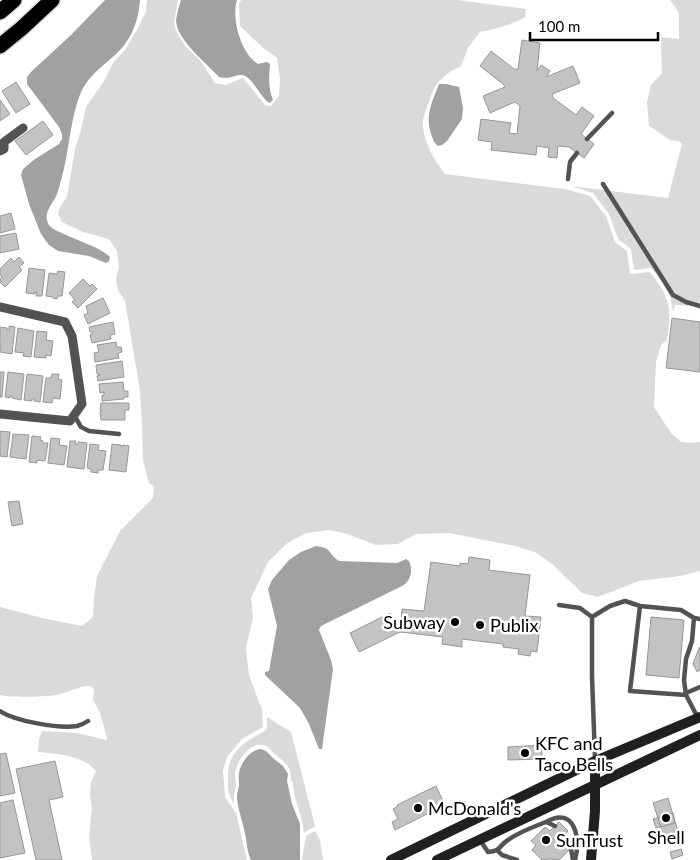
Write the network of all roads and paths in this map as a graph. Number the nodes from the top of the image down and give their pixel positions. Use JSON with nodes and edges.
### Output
{"nodes":[{"id":1,"x":14,"y":0,"type":"edge"},
{"id":2,"x":38,"y":0,"type":"edge"},
{"id":3,"x":52,"y":0,"type":"edge"},
{"id":4,"x":0,"y":12,"type":"edge"},
{"id":5,"x":0,"y":34,"type":"edge"},
{"id":6,"x":0,"y":46,"type":"edge"},
{"id":7,"x":612,"y":113,"type":"dead end"},
{"id":8,"x":23,"y":128,"type":"dead end"},
{"id":9,"x":588,"y":140,"type":"dead end"},
{"id":10,"x":0,"y":151,"type":"edge"},
{"id":11,"x":577,"y":153,"type":"dead end"},
{"id":12,"x":568,"y":179,"type":"dead end"},
{"id":13,"x":603,"y":184,"type":"dead end"},
{"id":14,"x":700,"y":306,"type":"edge"},
{"id":15,"x":0,"y":307,"type":"edge"},
{"id":16,"x":0,"y":414,"type":"edge"},
{"id":17,"x":74,"y":415,"type":"junction"},
{"id":18,"x":119,"y":434,"type":"dead end"},
{"id":19,"x":559,"y":605,"type":"dead end"},
{"id":20,"x":640,"y":606,"type":"junction"},
{"id":21,"x":592,"y":617,"type":"junction"},
{"id":22,"x":697,"y":619,"type":"edge"},
{"id":23,"x":700,"y":687,"type":"edge"},
{"id":24,"x":686,"y":694,"type":"junction"},
{"id":25,"x":0,"y":711,"type":"edge"},
{"id":26,"x":699,"y":718,"type":"edge"},
{"id":27,"x":88,"y":721,"type":"dead end"},
{"id":28,"x":700,"y":734,"type":"edge"},
{"id":29,"x":595,"y":761,"type":"junction"},
{"id":30,"x":595,"y":784,"type":"junction"},
{"id":31,"x":546,"y":822,"type":"junction"},
{"id":32,"x":555,"y":826,"type":"dead end"},
{"id":33,"x":564,"y":836,"type":"dead end"},
{"id":34,"x":480,"y":840,"type":"junction"},
{"id":35,"x":497,"y":850,"type":"junction"},
{"id":36,"x":392,"y":860,"type":"edge"},
{"id":37,"x":437,"y":860,"type":"edge"},
{"id":38,"x":517,"y":860,"type":"edge"},
{"id":39,"x":574,"y":860,"type":"edge"},
{"id":40,"x":591,"y":860,"type":"edge"}],
"edges":[{"from":1,"to":4,"type":"highway"},
{"from":2,"to":5,"type":"highway"},
{"from":3,"to":6,"type":"highway"},
{"from":7,"to":9,"type":"lane"},
{"from":8,"to":10,"type":"street"},
{"from":11,"to":12,"type":"lane"},
{"from":13,"to":14,"type":"lane"},
{"from":15,"to":17,"type":"street"},
{"from":16,"to":17,"type":"street"},
{"from":17,"to":18,"type":"lane"},
{"from":19,"to":21,"type":"lane"},
{"from":20,"to":21,"type":"lane"},
{"from":20,"to":22,"type":"lane"},
{"from":20,"to":24,"type":"lane"},
{"from":21,"to":29,"type":"lane"},
{"from":22,"to":24,"type":"lane"},
{"from":23,"to":24,"type":"lane"},
{"from":24,"to":26,"type":"lane"},
{"from":25,"to":27,"type":"lane"},
{"from":26,"to":29,"type":"main road"},
{"from":28,"to":30,"type":"main road"},
{"from":29,"to":30,"type":"main road"},
{"from":29,"to":36,"type":"main road"},
{"from":30,"to":34,"type":"main road"},
{"from":30,"to":40,"type":"main road"},
{"from":31,"to":32,"type":"lane"},
{"from":31,"to":35,"type":"lane"},
{"from":31,"to":39,"type":"lane"},
{"from":33,"to":39,"type":"lane"},
{"from":34,"to":35,"type":"lane"},
{"from":34,"to":37,"type":"main road"},
{"from":35,"to":38,"type":"lane"}]}
